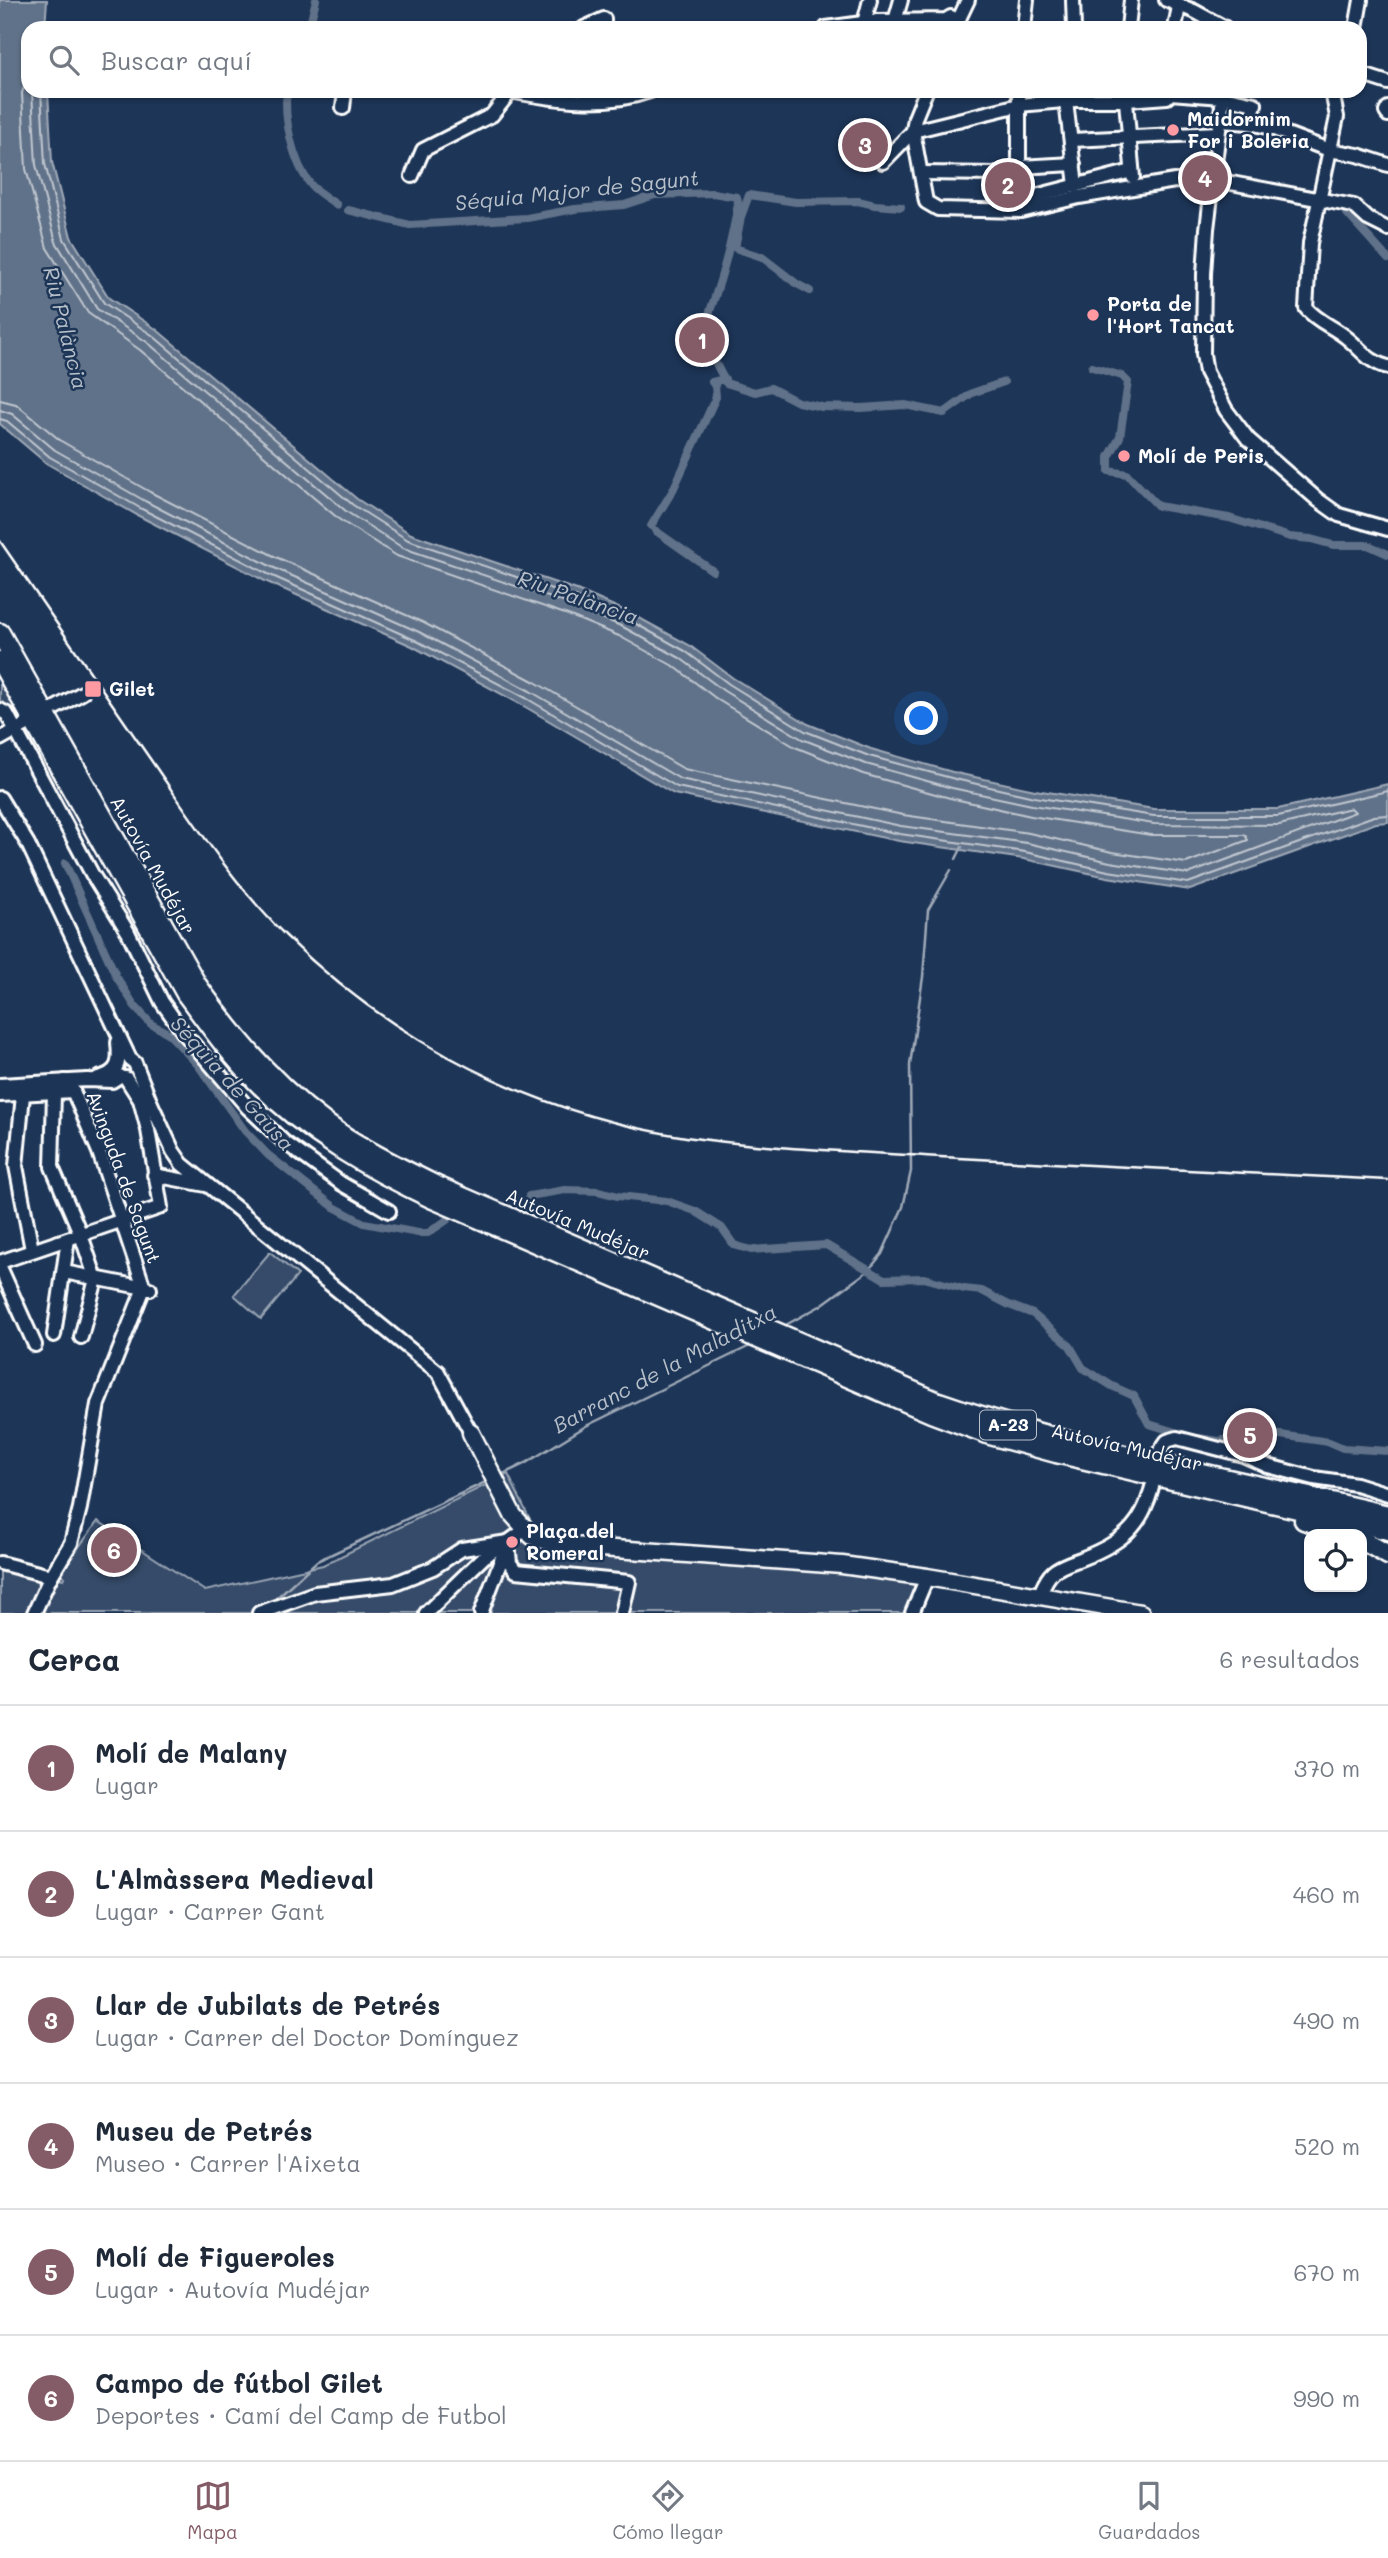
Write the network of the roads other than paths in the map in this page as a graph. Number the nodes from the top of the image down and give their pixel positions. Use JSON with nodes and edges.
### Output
{"nodes":[{"id":1,"x":870,"y":0,"type":"edge"},
{"id":2,"x":901,"y":0,"type":"edge"},
{"id":3,"x":968,"y":0,"type":"edge"},
{"id":4,"x":1027,"y":0,"type":"edge"},
{"id":5,"x":1073,"y":0,"type":"edge"},
{"id":6,"x":1131,"y":0,"type":"edge"},
{"id":7,"x":1166,"y":0,"type":"edge"},
{"id":8,"x":1361,"y":0,"type":"edge"},
{"id":9,"x":1179,"y":6,"type":"junction"},
{"id":10,"x":895,"y":20,"type":"junction"},
{"id":11,"x":865,"y":21,"type":"edge"},
{"id":12,"x":885,"y":21,"type":"edge"},
{"id":13,"x":909,"y":21,"type":"edge"},
{"id":14,"x":953,"y":21,"type":"edge"},
{"id":15,"x":1025,"y":21,"type":"edge"},
{"id":16,"x":1074,"y":21,"type":"edge"},
{"id":17,"x":1129,"y":21,"type":"edge"},
{"id":18,"x":1176,"y":21,"type":"edge"},
{"id":19,"x":1210,"y":21,"type":"edge"},
{"id":20,"x":1357,"y":21,"type":"edge"},
{"id":21,"x":1367,"y":76,"type":"edge"},
{"id":22,"x":1388,"y":83,"type":"edge"},
{"id":23,"x":344,"y":98,"type":"edge"},
{"id":24,"x":505,"y":98,"type":"edge"},
{"id":25,"x":553,"y":98,"type":"edge"},
{"id":26,"x":588,"y":98,"type":"edge"},
{"id":27,"x":923,"y":98,"type":"edge"},
{"id":28,"x":1020,"y":98,"type":"edge"},
{"id":29,"x":1065,"y":98,"type":"edge"},
{"id":30,"x":1072,"y":98,"type":"edge"},
{"id":31,"x":1125,"y":98,"type":"edge"},
{"id":32,"x":1223,"y":98,"type":"edge"},
{"id":33,"x":1228,"y":98,"type":"edge"},
{"id":34,"x":1333,"y":98,"type":"edge"},
{"id":35,"x":1019,"y":105,"type":"junction"},
{"id":36,"x":343,"y":108,"type":"dead end"},
{"id":37,"x":1388,"y":108,"type":"edge"},
{"id":38,"x":1388,"y":115,"type":"edge"},
{"id":39,"x":1250,"y":123,"type":"junction"},
{"id":40,"x":1219,"y":127,"type":"junction"},
{"id":41,"x":913,"y":131,"type":"junction"},
{"id":42,"x":1131,"y":137,"type":"junction"},
{"id":43,"x":1072,"y":140,"type":"junction"},
{"id":44,"x":1329,"y":150,"type":"junction"},
{"id":45,"x":883,"y":162,"type":"dead end"},
{"id":46,"x":1074,"y":164,"type":"junction"},
{"id":47,"x":1388,"y":165,"type":"edge"},
{"id":48,"x":1018,"y":167,"type":"junction"},
{"id":49,"x":1132,"y":171,"type":"junction"},
{"id":50,"x":921,"y":173,"type":"junction"},
{"id":51,"x":998,"y":174,"type":"dead end"},
{"id":52,"x":412,"y":176,"type":"dead end"},
{"id":53,"x":1212,"y":181,"type":"junction"},
{"id":54,"x":1076,"y":186,"type":"junction"},
{"id":55,"x":1134,"y":188,"type":"junction"},
{"id":56,"x":1319,"y":198,"type":"junction"},
{"id":57,"x":1021,"y":206,"type":"junction"},
{"id":58,"x":1388,"y":229,"type":"edge"},
{"id":59,"x":1388,"y":367,"type":"edge"},
{"id":60,"x":1388,"y":529,"type":"edge"},
{"id":61,"x":0,"y":633,"type":"edge"},
{"id":62,"x":0,"y":661,"type":"edge"},
{"id":63,"x":82,"y":693,"type":"dead end"},
{"id":64,"x":55,"y":708,"type":"dead end"},
{"id":65,"x":0,"y":710,"type":"edge"},
{"id":66,"x":22,"y":727,"type":"junction"},
{"id":67,"x":0,"y":739,"type":"edge"},
{"id":68,"x":0,"y":798,"type":"edge"},
{"id":69,"x":125,"y":1070,"type":"junction"},
{"id":70,"x":0,"y":1085,"type":"edge"},
{"id":71,"x":69,"y":1086,"type":"junction"},
{"id":72,"x":54,"y":1093,"type":"junction"},
{"id":73,"x":0,"y":1095,"type":"edge"},
{"id":74,"x":23,"y":1095,"type":"junction"},
{"id":75,"x":154,"y":1175,"type":"junction"},
{"id":76,"x":208,"y":1185,"type":"junction"},
{"id":77,"x":388,"y":1211,"type":"dead end"},
{"id":78,"x":122,"y":1221,"type":"junction"},
{"id":79,"x":81,"y":1235,"type":"junction"},
{"id":80,"x":68,"y":1239,"type":"junction"},
{"id":81,"x":32,"y":1250,"type":"junction"},
{"id":82,"x":0,"y":1262,"type":"edge"},
{"id":83,"x":0,"y":1267,"type":"edge"},
{"id":84,"x":64,"y":1272,"type":"junction"},
{"id":85,"x":96,"y":1279,"type":"junction"},
{"id":86,"x":147,"y":1289,"type":"junction"},
{"id":87,"x":54,"y":1335,"type":"dead end"},
{"id":88,"x":81,"y":1337,"type":"dead end"},
{"id":89,"x":782,"y":1343,"type":"junction"},
{"id":90,"x":35,"y":1345,"type":"dead end"},
{"id":91,"x":471,"y":1433,"type":"joint"},
{"id":92,"x":1160,"y":1451,"type":"dead end"},
{"id":93,"x":1184,"y":1482,"type":"junction"},
{"id":94,"x":1152,"y":1487,"type":"dead end"},
{"id":95,"x":1388,"y":1494,"type":"edge"},
{"id":96,"x":1312,"y":1497,"type":"junction"},
{"id":97,"x":1388,"y":1508,"type":"edge"},
{"id":98,"x":1388,"y":1515,"type":"edge"},
{"id":99,"x":526,"y":1529,"type":"junction"},
{"id":100,"x":1330,"y":1529,"type":"edge"},
{"id":101,"x":1388,"y":1530,"type":"edge"},
{"id":102,"x":508,"y":1542,"type":"junction"},
{"id":103,"x":1367,"y":1543,"type":"edge"},
{"id":104,"x":1388,"y":1556,"type":"edge"},
{"id":105,"x":0,"y":1563,"type":"edge"},
{"id":106,"x":927,"y":1577,"type":"junction"},
{"id":107,"x":50,"y":1578,"type":"junction"},
{"id":108,"x":1039,"y":1595,"type":"junction"},
{"id":109,"x":1078,"y":1608,"type":"edge"},
{"id":110,"x":34,"y":1613,"type":"edge"},
{"id":111,"x":259,"y":1613,"type":"edge"},
{"id":112,"x":426,"y":1613,"type":"edge"},
{"id":113,"x":481,"y":1613,"type":"edge"},
{"id":114,"x":622,"y":1613,"type":"edge"},
{"id":115,"x":912,"y":1613,"type":"edge"},
{"id":116,"x":1141,"y":1613,"type":"edge"}],
"edges":[{"from":1,"to":11,"type":"street"},
{"from":2,"to":10,"type":"street"},
{"from":3,"to":14,"type":"street"},
{"from":4,"to":15,"type":"street"},
{"from":5,"to":16,"type":"street"},
{"from":6,"to":17,"type":"street"},
{"from":7,"to":9,"type":"street"},
{"from":8,"to":20,"type":"street"},
{"from":9,"to":18,"type":"street"},
{"from":9,"to":19,"type":"street"},
{"from":10,"to":12,"type":"street"},
{"from":10,"to":13,"type":"street"},
{"from":21,"to":22,"type":"street"},
{"from":23,"to":36,"type":"street"},
{"from":24,"to":52,"type":"street"},
{"from":25,"to":26,"type":"street"},
{"from":27,"to":41,"type":"street"},
{"from":28,"to":35,"type":"street"},
{"from":29,"to":35,"type":"street"},
{"from":30,"to":43,"type":"street"},
{"from":31,"to":42,"type":"street"},
{"from":32,"to":40,"type":"street"},
{"from":33,"to":39,"type":"street"},
{"from":34,"to":44,"type":"street"},
{"from":35,"to":41,"type":"street"},
{"from":35,"to":48,"type":"street"},
{"from":37,"to":38,"type":"street"},
{"from":39,"to":40,"type":"street"},
{"from":39,"to":44,"type":"street"},
{"from":40,"to":42,"type":"street"},
{"from":40,"to":53,"type":"street"},
{"from":41,"to":45,"type":"street"},
{"from":41,"to":50,"type":"street"},
{"from":42,"to":43,"type":"street"},
{"from":42,"to":49,"type":"street"},
{"from":43,"to":46,"type":"street"},
{"from":44,"to":47,"type":"street"},
{"from":44,"to":56,"type":"street"},
{"from":46,"to":48,"type":"street"},
{"from":46,"to":54,"type":"street"},
{"from":48,"to":57,"type":"street"},
{"from":49,"to":54,"type":"street"},
{"from":49,"to":55,"type":"street"},
{"from":50,"to":51,"type":"street"},
{"from":50,"to":57,"type":"street"},
{"from":53,"to":55,"type":"street"},
{"from":53,"to":56,"type":"street"},
{"from":53,"to":60,"type":"street"},
{"from":54,"to":57,"type":"street"},
{"from":55,"to":57,"type":"street"},
{"from":56,"to":58,"type":"street"},
{"from":56,"to":59,"type":"street"},
{"from":61,"to":89,"type":"highway","name":"Autovía Mudéjar","number":"A-23"},
{"from":62,"to":89,"type":"highway","name":"Autovía Mudéjar","number":"A-23"},
{"from":63,"to":64,"type":"street"},
{"from":65,"to":66,"type":"street"},
{"from":66,"to":67,"type":"street"},
{"from":66,"to":77,"type":"street"},
{"from":68,"to":69,"type":"street"},
{"from":69,"to":71,"type":"street"},
{"from":69,"to":75,"type":"street"},
{"from":69,"to":76,"type":"street"},
{"from":70,"to":71,"type":"street"},
{"from":71,"to":72,"type":"street"},
{"from":71,"to":78,"type":"street","name":"Avinguda de Sagunt"},
{"from":72,"to":74,"type":"street"},
{"from":72,"to":79,"type":"street"},
{"from":73,"to":74,"type":"street"},
{"from":74,"to":81,"type":"street"},
{"from":75,"to":76,"type":"street"},
{"from":75,"to":78,"type":"street"},
{"from":76,"to":91,"type":"street"},
{"from":78,"to":79,"type":"street"},
{"from":78,"to":86,"type":"street","name":"Avinguda de Sagunt"},
{"from":79,"to":80,"type":"street"},
{"from":79,"to":85,"type":"street"},
{"from":80,"to":81,"type":"street"},
{"from":80,"to":84,"type":"street"},
{"from":81,"to":82,"type":"street"},
{"from":83,"to":90,"type":"street"},
{"from":84,"to":85,"type":"street"},
{"from":84,"to":87,"type":"street"},
{"from":85,"to":86,"type":"street"},
{"from":85,"to":88,"type":"street"},
{"from":86,"to":107,"type":"street"},
{"from":89,"to":93,"type":"highway","name":"Autovía Mudéjar","number":"A-23"},
{"from":89,"to":96,"type":"highway","name":"Autovía Mudéjar","number":"A-23"},
{"from":91,"to":99,"type":"main road"},
{"from":92,"to":95,"type":"street"},
{"from":93,"to":100,"type":"highway"},
{"from":93,"to":101,"type":"highway","name":"Autovía Mudéjar","number":"A-23"},
{"from":94,"to":108,"type":"street"},
{"from":96,"to":97,"type":"highway"},
{"from":96,"to":98,"type":"highway","name":"Autovía Mudéjar","number":"A-23"},
{"from":99,"to":102,"type":"street"},
{"from":99,"to":106,"type":"main road"},
{"from":102,"to":111,"type":"street"},
{"from":102,"to":112,"type":"street"},
{"from":102,"to":113,"type":"street"},
{"from":102,"to":114,"type":"street"},
{"from":103,"to":104,"type":"highway"},
{"from":105,"to":107,"type":"street"},
{"from":106,"to":108,"type":"main road"},
{"from":106,"to":115,"type":"street"},
{"from":107,"to":110,"type":"street"},
{"from":108,"to":109,"type":"main road"},
{"from":109,"to":116,"type":"main road"}]}
